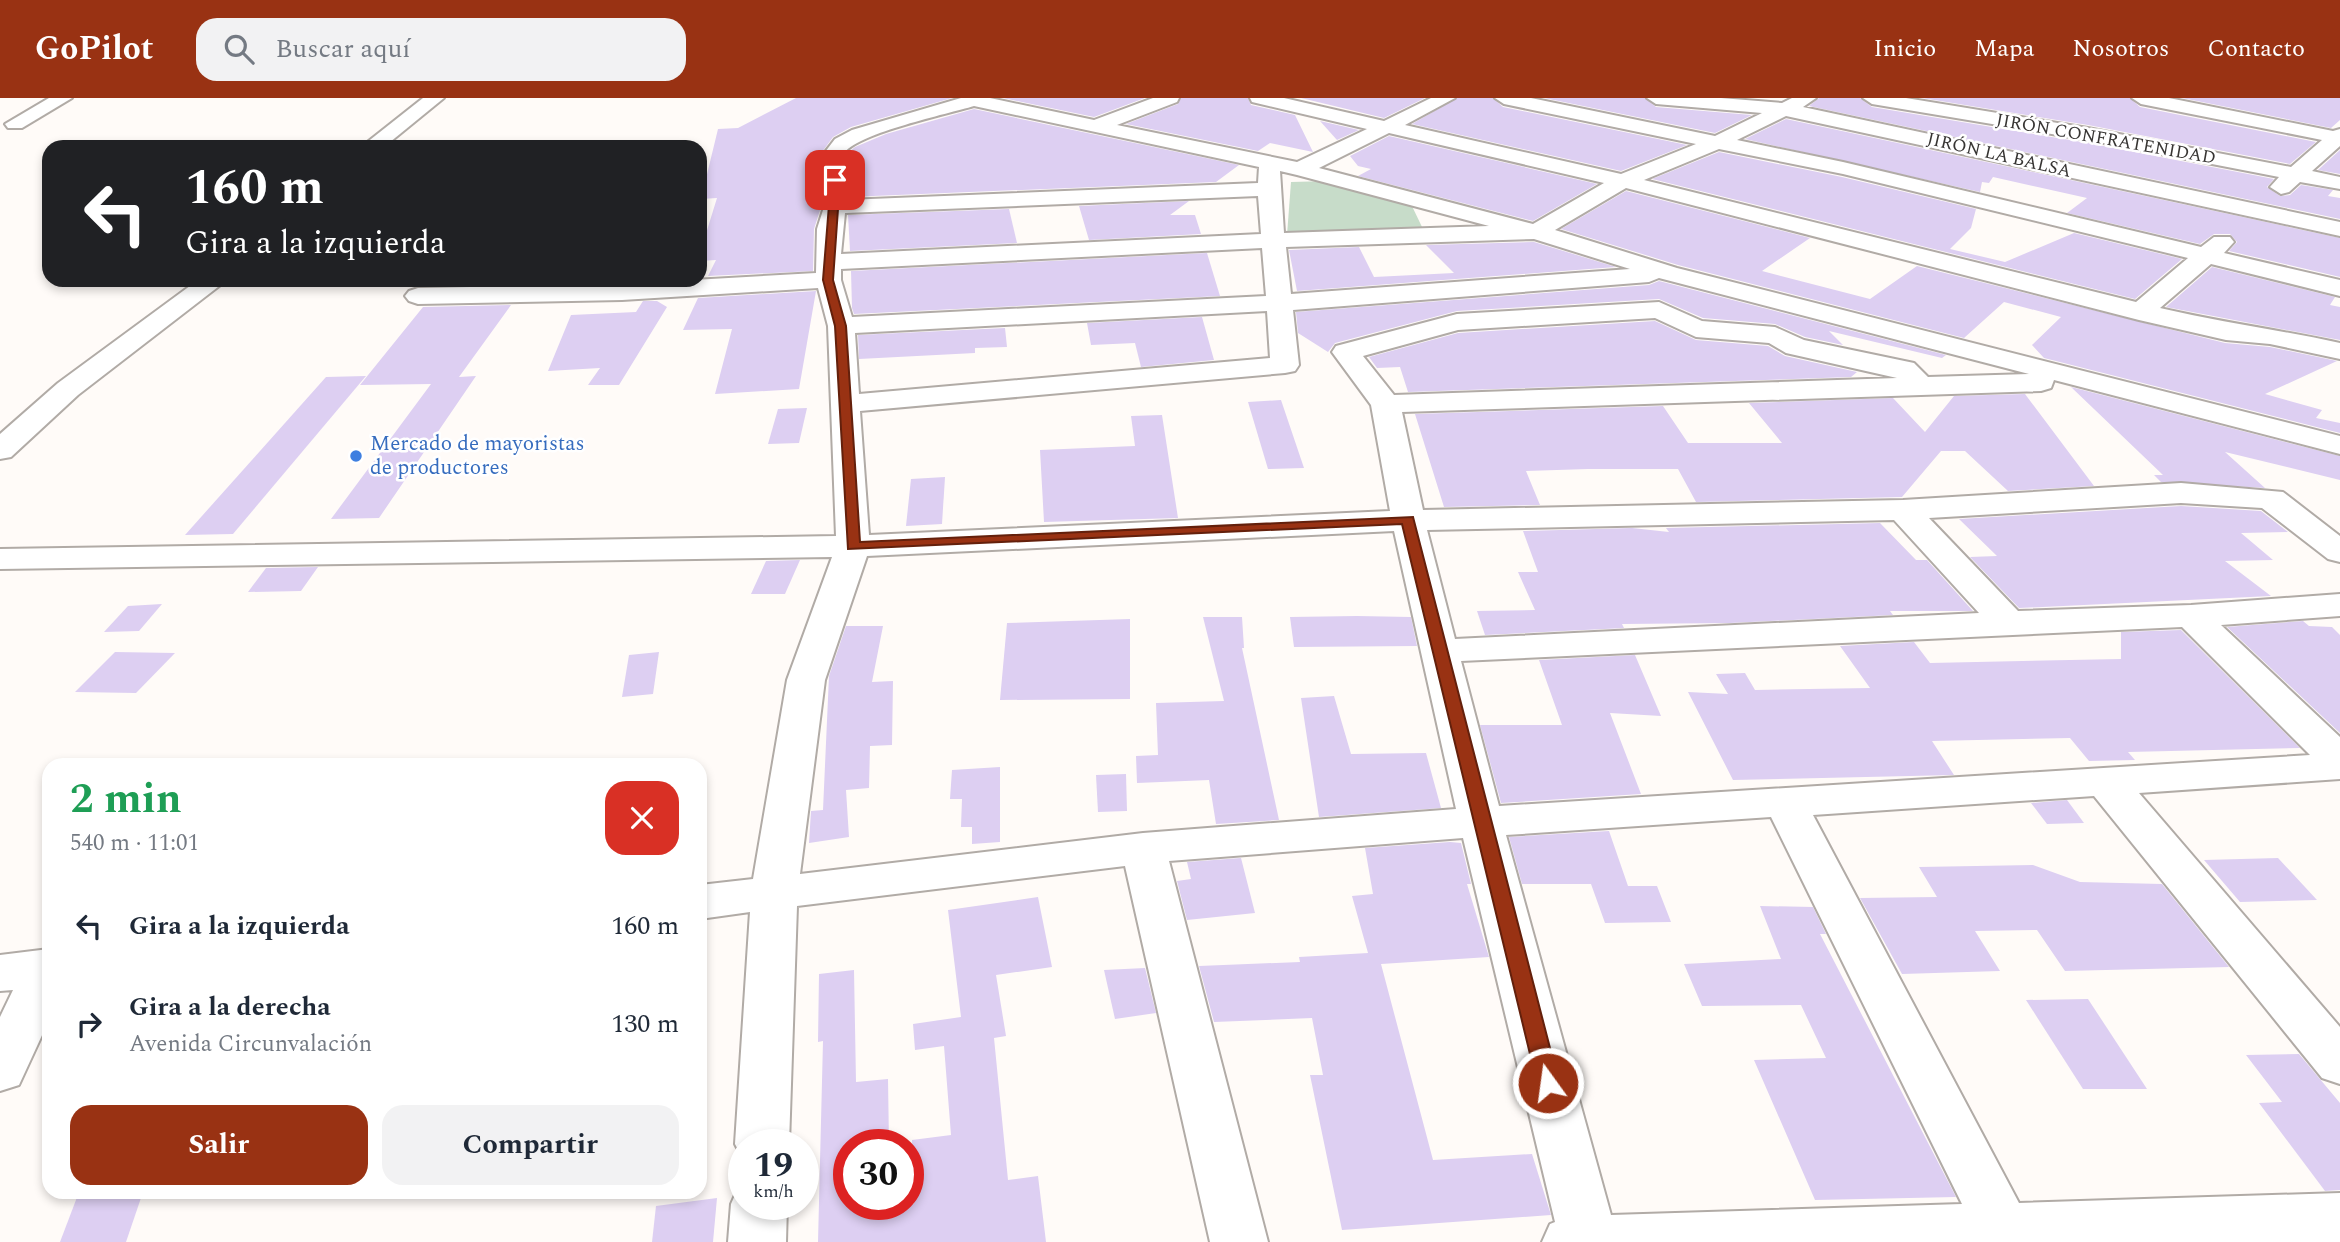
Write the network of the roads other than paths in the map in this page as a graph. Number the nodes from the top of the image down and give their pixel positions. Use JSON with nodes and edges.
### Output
{"nodes":[{"id":1,"x":435,"y":98,"type":"edge"},
{"id":2,"x":1170,"y":98,"type":"edge"},
{"id":3,"x":1259,"y":98,"type":"edge"},
{"id":4,"x":1446,"y":98,"type":"edge"},
{"id":5,"x":1504,"y":98,"type":"edge"},
{"id":6,"x":1656,"y":98,"type":"edge"},
{"id":7,"x":1807,"y":98,"type":"edge"},
{"id":8,"x":1872,"y":98,"type":"edge"},
{"id":9,"x":979,"y":99,"type":"edge"},
{"id":10,"x":2137,"y":100,"type":"edge"},
{"id":11,"x":57,"y":101,"type":"edge"},
{"id":12,"x":1782,"y":109,"type":"junction"},
{"id":13,"x":14,"y":115,"type":"dead end"},
{"id":14,"x":2109,"y":120,"type":"dead end"},
{"id":15,"x":1095,"y":126,"type":"junction"},
{"id":16,"x":1389,"y":127,"type":"junction"},
{"id":17,"x":2088,"y":134,"type":"junction"},
{"id":18,"x":2339,"y":137,"type":"edge"},
{"id":19,"x":380,"y":140,"type":"edge"},
{"id":20,"x":1720,"y":141,"type":"junction"},
{"id":21,"x":2041,"y":164,"type":"junction"},
{"id":22,"x":1300,"y":169,"type":"junction"},
{"id":23,"x":2293,"y":174,"type":"junction"},
{"id":24,"x":1269,"y":177,"type":"junction"},
{"id":25,"x":1623,"y":181,"type":"junction"},
{"id":26,"x":2340,"y":183,"type":"edge"},
{"id":27,"x":835,"y":207,"type":"junction"},
{"id":28,"x":2255,"y":212,"type":"junction"},
{"id":29,"x":2340,"y":229,"type":"edge"},
{"id":30,"x":1536,"y":232,"type":"junction"},
{"id":31,"x":1273,"y":240,"type":"junction"},
{"id":32,"x":2207,"y":256,"type":"junction"},
{"id":33,"x":829,"y":271,"type":"junction"},
{"id":34,"x":1668,"y":274,"type":"junction"},
{"id":35,"x":707,"y":283,"type":"edge"},
{"id":36,"x":205,"y":287,"type":"edge"},
{"id":37,"x":671,"y":287,"type":"edge"},
{"id":38,"x":2340,"y":288,"type":"edge"},
{"id":39,"x":418,"y":296,"type":"dead end"},
{"id":40,"x":1280,"y":303,"type":"junction"},
{"id":41,"x":2139,"y":312,"type":"junction"},
{"id":42,"x":841,"y":326,"type":"junction"},
{"id":43,"x":2337,"y":347,"type":"edge"},
{"id":44,"x":2073,"y":381,"type":"dead end"},
{"id":45,"x":1920,"y":386,"type":"junction"},
{"id":46,"x":845,"y":404,"type":"junction"},
{"id":47,"x":1386,"y":404,"type":"junction"},
{"id":48,"x":2340,"y":444,"type":"edge"},
{"id":49,"x":0,"y":450,"type":"edge"},
{"id":50,"x":1903,"y":510,"type":"junction"},
{"id":51,"x":1408,"y":520,"type":"junction"},
{"id":52,"x":853,"y":546,"type":"junction"},
{"id":53,"x":2340,"y":552,"type":"edge"},
{"id":54,"x":0,"y":559,"type":"edge"},
{"id":55,"x":2340,"y":605,"type":"edge"},
{"id":56,"x":2191,"y":616,"type":"junction"},
{"id":57,"x":2008,"y":622,"type":"junction"},
{"id":58,"x":1442,"y":651,"type":"junction"},
{"id":59,"x":2340,"y":760,"type":"edge"},
{"id":60,"x":2340,"y":766,"type":"edge"},
{"id":61,"x":2106,"y":782,"type":"junction"},
{"id":62,"x":1784,"y":801,"type":"junction"},
{"id":63,"x":1481,"y":822,"type":"junction"},
{"id":64,"x":1143,"y":848,"type":"junction"},
{"id":65,"x":774,"y":894,"type":"junction"},
{"id":66,"x":707,"y":901,"type":"edge"},
{"id":67,"x":42,"y":968,"type":"edge"},
{"id":68,"x":0,"y":973,"type":"edge"},
{"id":69,"x":42,"y":982,"type":"edge"},
{"id":70,"x":2340,"y":1063,"type":"edge"},
{"id":71,"x":0,"y":1070,"type":"edge"},
{"id":72,"x":763,"y":1129,"type":"edge"},
{"id":73,"x":2340,"y":1218,"type":"edge"},
{"id":74,"x":758,"y":1220,"type":"edge"},
{"id":75,"x":2006,"y":1235,"type":"edge"},
{"id":76,"x":1583,"y":1241,"type":"edge"},
{"id":77,"x":757,"y":1242,"type":"edge"},
{"id":78,"x":1239,"y":1242,"type":"edge"}],
"edges":[{"from":1,"to":19,"type":"street"},
{"from":2,"to":15,"type":"street"},
{"from":3,"to":16,"type":"street"},
{"from":4,"to":16,"type":"street"},
{"from":5,"to":20,"type":"street"},
{"from":6,"to":12,"type":"street","name":"JIRÓN LA BALSA"},
{"from":7,"to":12,"type":"street"},
{"from":8,"to":17,"type":"street","name":"JIRÓN CONFRATENIDAD"},
{"from":9,"to":15,"type":"street"},
{"from":9,"to":27,"type":"street"},
{"from":10,"to":18,"type":"street"},
{"from":11,"to":13,"type":"street"},
{"from":12,"to":20,"type":"street"},
{"from":12,"to":21,"type":"street","name":"JIRÓN LA BALSA"},
{"from":14,"to":17,"type":"street"},
{"from":15,"to":24,"type":"street"},
{"from":16,"to":22,"type":"street"},
{"from":16,"to":25,"type":"street"},
{"from":17,"to":21,"type":"street"},
{"from":17,"to":23,"type":"street","name":"JIRÓN CONFRATENIDAD"},
{"from":18,"to":23,"type":"street"},
{"from":20,"to":25,"type":"street"},
{"from":20,"to":32,"type":"street"},
{"from":21,"to":28,"type":"street","name":"JIRÓN LA BALSA"},
{"from":22,"to":24,"type":"street"},
{"from":22,"to":30,"type":"street"},
{"from":23,"to":26,"type":"street","name":"JIRÓN CONFRATENIDAD"},
{"from":23,"to":28,"type":"street"},
{"from":24,"to":27,"type":"street"},
{"from":24,"to":31,"type":"street"},
{"from":25,"to":30,"type":"street"},
{"from":25,"to":41,"type":"street"},
{"from":27,"to":33,"type":"street"},
{"from":28,"to":29,"type":"street","name":"JIRÓN LA BALSA"},
{"from":28,"to":32,"type":"street"},
{"from":30,"to":31,"type":"street"},
{"from":30,"to":34,"type":"street"},
{"from":31,"to":33,"type":"street"},
{"from":31,"to":40,"type":"street"},
{"from":32,"to":38,"type":"street"},
{"from":32,"to":41,"type":"street"},
{"from":33,"to":35,"type":"street"},
{"from":33,"to":42,"type":"street"},
{"from":34,"to":40,"type":"street"},
{"from":34,"to":48,"type":"street"},
{"from":36,"to":49,"type":"street"},
{"from":37,"to":39,"type":"street"},
{"from":40,"to":42,"type":"street"},
{"from":40,"to":46,"type":"street"},
{"from":41,"to":43,"type":"street"},
{"from":42,"to":46,"type":"street"},
{"from":44,"to":45,"type":"street"},
{"from":45,"to":47,"type":"street"},
{"from":45,"to":47,"type":"street"},
{"from":46,"to":52,"type":"street"},
{"from":47,"to":51,"type":"street"},
{"from":50,"to":51,"type":"street"},
{"from":50,"to":53,"type":"street"},
{"from":50,"to":57,"type":"street"},
{"from":51,"to":52,"type":"street"},
{"from":51,"to":58,"type":"street"},
{"from":52,"to":54,"type":"street"},
{"from":52,"to":65,"type":"street"},
{"from":55,"to":56,"type":"street"},
{"from":56,"to":57,"type":"street"},
{"from":56,"to":59,"type":"street"},
{"from":57,"to":58,"type":"street"},
{"from":58,"to":63,"type":"street"},
{"from":60,"to":61,"type":"street"},
{"from":61,"to":62,"type":"street"},
{"from":61,"to":70,"type":"street"},
{"from":62,"to":63,"type":"street"},
{"from":62,"to":75,"type":"street"},
{"from":63,"to":64,"type":"street"},
{"from":63,"to":76,"type":"street"},
{"from":64,"to":65,"type":"street"},
{"from":64,"to":78,"type":"street"},
{"from":65,"to":66,"type":"street"},
{"from":65,"to":72,"type":"street"},
{"from":67,"to":68,"type":"street"},
{"from":69,"to":71,"type":"street"},
{"from":73,"to":75,"type":"street"},
{"from":74,"to":77,"type":"street"},
{"from":75,"to":76,"type":"street"}]}
